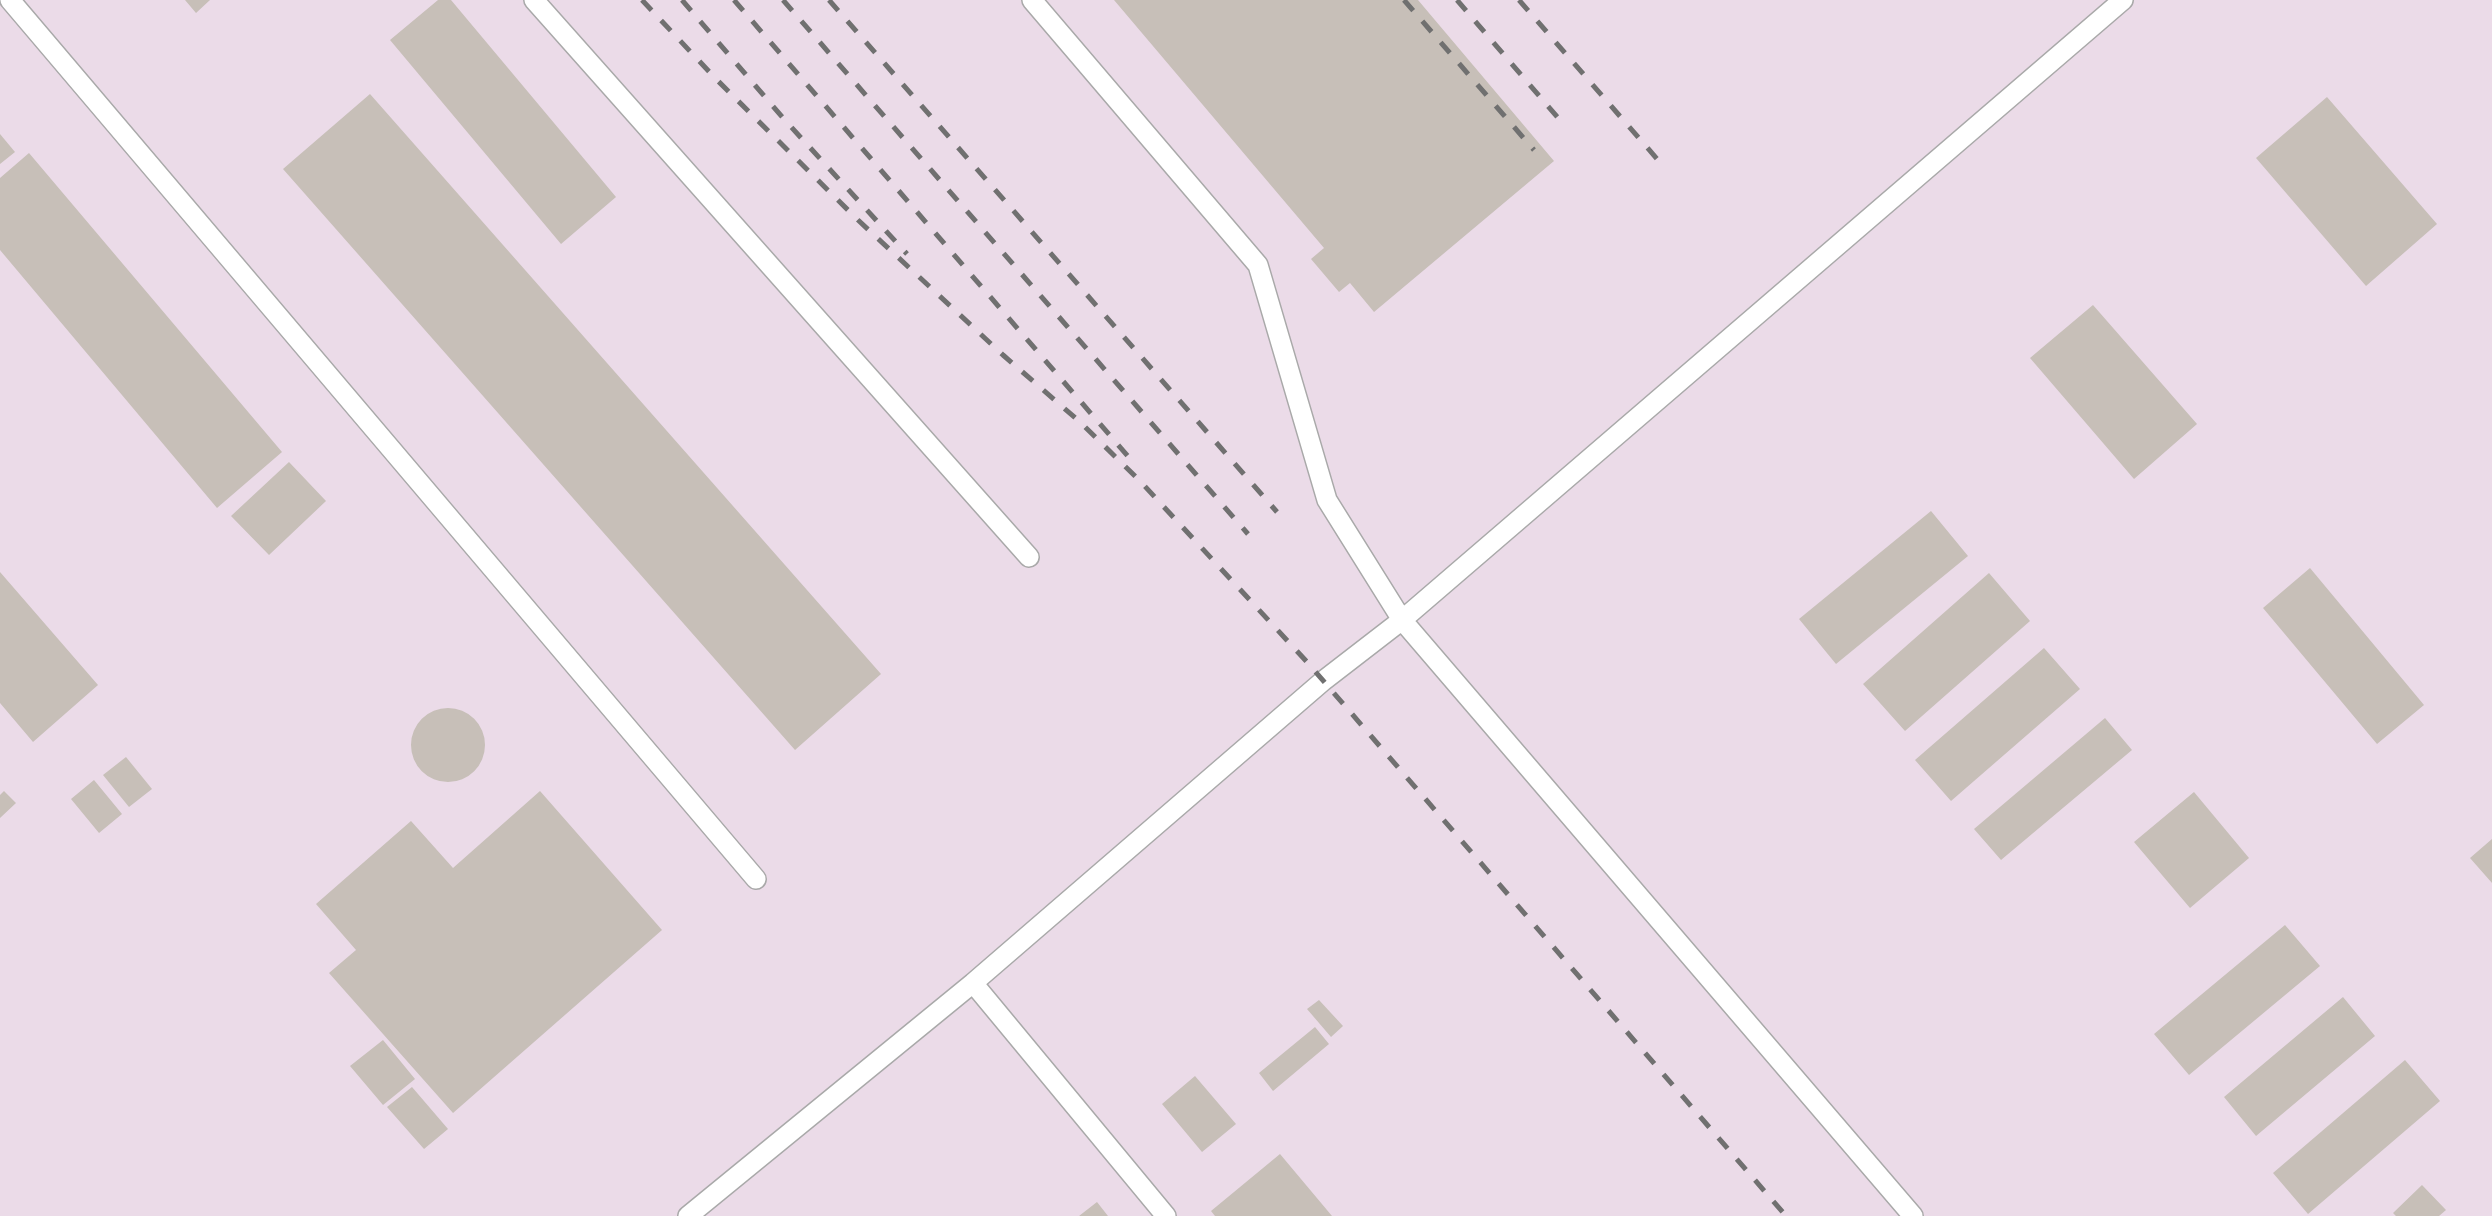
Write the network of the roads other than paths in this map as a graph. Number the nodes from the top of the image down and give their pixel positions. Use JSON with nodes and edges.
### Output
{"nodes":[{"id":1,"x":10,"y":0,"type":"edge"},
{"id":2,"x":534,"y":0,"type":"edge"},
{"id":3,"x":1032,"y":0,"type":"edge"},
{"id":4,"x":2123,"y":0,"type":"edge"},
{"id":5,"x":1030,"y":557,"type":"dead end"},
{"id":6,"x":1402,"y":620,"type":"junction"},
{"id":7,"x":756,"y":878,"type":"dead end"},
{"id":8,"x":973,"y":983,"type":"junction"},
{"id":9,"x":688,"y":1216,"type":"edge"},
{"id":10,"x":1166,"y":1216,"type":"edge"},
{"id":11,"x":1913,"y":1216,"type":"edge"}],
"edges":[{"from":1,"to":7,"type":"lane"},
{"from":2,"to":5,"type":"lane"},
{"from":3,"to":6,"type":"lane"},
{"from":4,"to":6,"type":"lane"},
{"from":6,"to":8,"type":"lane"},
{"from":6,"to":11,"type":"lane"},
{"from":8,"to":9,"type":"lane"},
{"from":8,"to":10,"type":"lane"}]}
